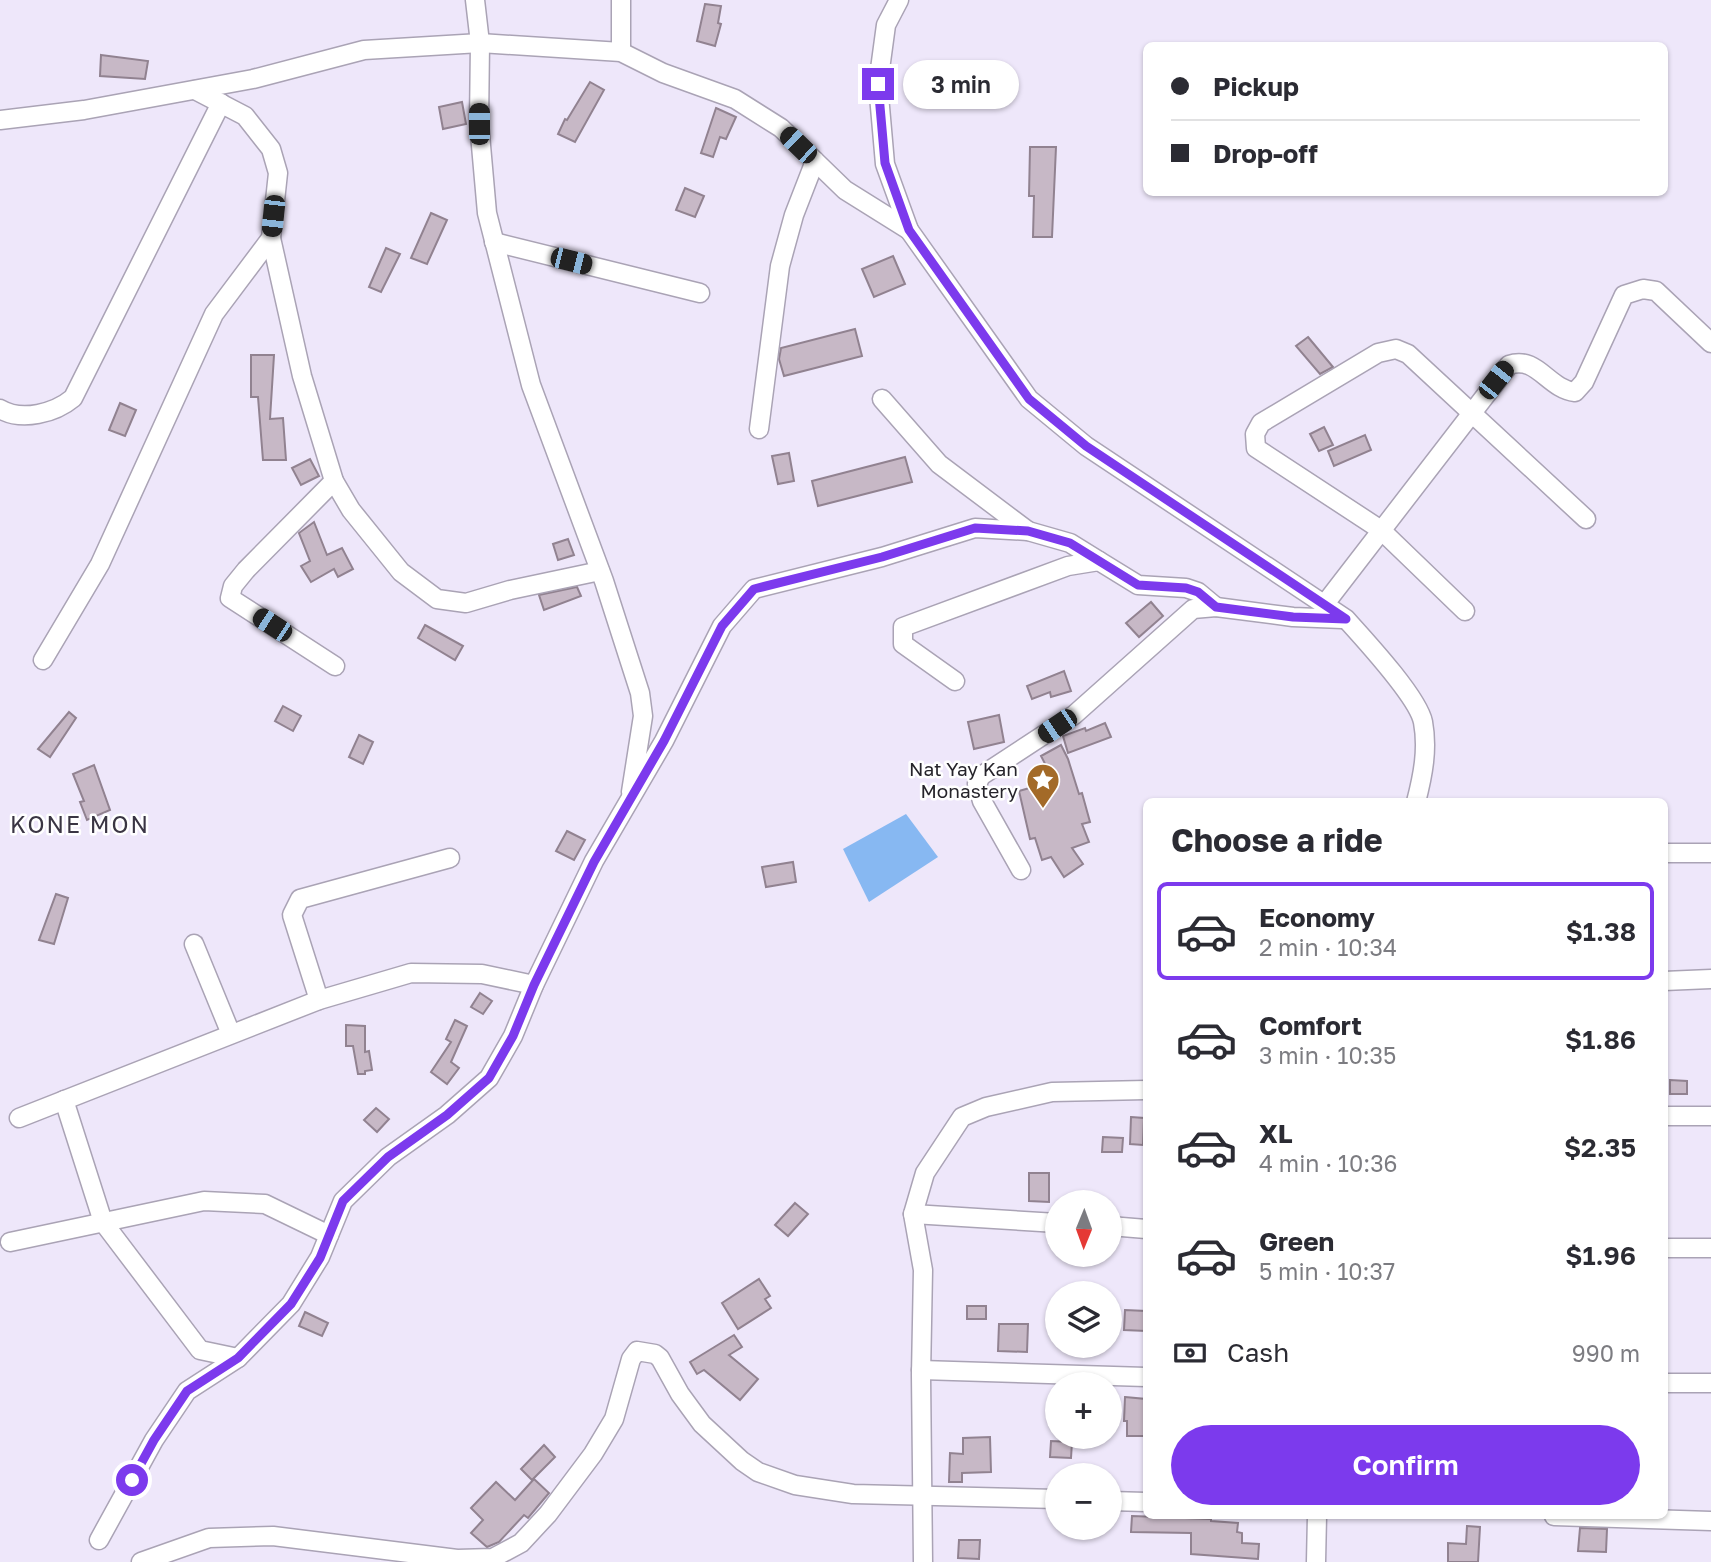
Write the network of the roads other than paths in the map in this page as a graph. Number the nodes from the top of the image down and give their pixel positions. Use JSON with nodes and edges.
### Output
{"nodes":[{"id":1,"x":475,"y":0,"type":"edge"},
{"id":2,"x":621,"y":0,"type":"edge"},
{"id":3,"x":899,"y":0,"type":"edge"},
{"id":4,"x":480,"y":43,"type":"junction"},
{"id":5,"x":621,"y":51,"type":"junction"},
{"id":6,"x":195,"y":90,"type":"junction"},
{"id":7,"x":220,"y":103,"type":"junction"},
{"id":8,"x":0,"y":120,"type":"edge"},
{"id":9,"x":815,"y":161,"type":"junction"},
{"id":10,"x":909,"y":230,"type":"junction"},
{"id":11,"x":271,"y":238,"type":"junction"},
{"id":12,"x":494,"y":243,"type":"junction"},
{"id":13,"x":700,"y":293,"type":"dead end"},
{"id":14,"x":1711,"y":343,"type":"edge"},
{"id":15,"x":881,"y":399,"type":"dead end"},
{"id":16,"x":0,"y":408,"type":"edge"},
{"id":17,"x":1472,"y":412,"type":"junction"},
{"id":18,"x":759,"y":429,"type":"dead end"},
{"id":19,"x":334,"y":481,"type":"junction"},
{"id":20,"x":1586,"y":519,"type":"dead end"},
{"id":21,"x":1381,"y":530,"type":"junction"},
{"id":22,"x":1028,"y":531,"type":"junction"},
{"id":23,"x":1099,"y":561,"type":"junction"},
{"id":24,"x":600,"y":571,"type":"junction"},
{"id":25,"x":1324,"y":605,"type":"junction"},
{"id":26,"x":1216,"y":607,"type":"junction"},
{"id":27,"x":1465,"y":611,"type":"dead end"},
{"id":28,"x":1346,"y":619,"type":"junction"},
{"id":29,"x":43,"y":660,"type":"dead end"},
{"id":30,"x":335,"y":666,"type":"dead end"},
{"id":31,"x":955,"y":681,"type":"dead end"},
{"id":32,"x":1417,"y":798,"type":"edge"},
{"id":33,"x":630,"y":799,"type":"junction"},
{"id":34,"x":1668,"y":853,"type":"edge"},
{"id":35,"x":1711,"y":853,"type":"edge"},
{"id":36,"x":450,"y":858,"type":"dead end"},
{"id":37,"x":1021,"y":870,"type":"dead end"},
{"id":38,"x":194,"y":944,"type":"dead end"},
{"id":39,"x":1711,"y":979,"type":"edge"},
{"id":40,"x":1668,"y":981,"type":"edge"},
{"id":41,"x":534,"y":985,"type":"junction"},
{"id":42,"x":319,"y":1000,"type":"junction"},
{"id":43,"x":231,"y":1034,"type":"junction"},
{"id":44,"x":1143,"y":1090,"type":"edge"},
{"id":45,"x":64,"y":1100,"type":"junction"},
{"id":46,"x":1668,"y":1116,"type":"edge"},
{"id":47,"x":1711,"y":1116,"type":"edge"},
{"id":48,"x":19,"y":1118,"type":"dead end"},
{"id":49,"x":913,"y":1214,"type":"junction"},
{"id":50,"x":103,"y":1222,"type":"junction"},
{"id":51,"x":1045,"y":1222,"type":"edge"},
{"id":52,"x":1122,"y":1228,"type":"edge"},
{"id":53,"x":1143,"y":1229,"type":"edge"},
{"id":54,"x":329,"y":1235,"type":"junction"},
{"id":55,"x":10,"y":1242,"type":"dead end"},
{"id":56,"x":1668,"y":1248,"type":"edge"},
{"id":57,"x":1711,"y":1248,"type":"edge"},
{"id":58,"x":238,"y":1358,"type":"junction"},
{"id":59,"x":921,"y":1370,"type":"junction"},
{"id":60,"x":1143,"y":1377,"type":"edge"},
{"id":61,"x":1668,"y":1383,"type":"edge"},
{"id":62,"x":1711,"y":1383,"type":"edge"},
{"id":63,"x":922,"y":1494,"type":"junction"},
{"id":64,"x":1045,"y":1499,"type":"edge"},
{"id":65,"x":1122,"y":1501,"type":"edge"},
{"id":66,"x":1143,"y":1502,"type":"edge"},
{"id":67,"x":1317,"y":1519,"type":"edge"},
{"id":68,"x":1648,"y":1519,"type":"edge"},
{"id":69,"x":1711,"y":1521,"type":"edge"},
{"id":70,"x":99,"y":1540,"type":"dead end"},
{"id":71,"x":141,"y":1562,"type":"edge"},
{"id":72,"x":923,"y":1562,"type":"edge"},
{"id":73,"x":1316,"y":1562,"type":"edge"}],
"edges":[{"from":1,"to":4,"type":"street"},
{"from":2,"to":5,"type":"street"},
{"from":3,"to":10,"type":"street"},
{"from":4,"to":5,"type":"street"},
{"from":4,"to":6,"type":"street"},
{"from":4,"to":12,"type":"street"},
{"from":5,"to":9,"type":"street"},
{"from":6,"to":7,"type":"street"},
{"from":6,"to":8,"type":"street"},
{"from":7,"to":11,"type":"street"},
{"from":7,"to":16,"type":"street"},
{"from":9,"to":10,"type":"street"},
{"from":9,"to":18,"type":"street"},
{"from":10,"to":25,"type":"street"},
{"from":11,"to":19,"type":"street"},
{"from":11,"to":29,"type":"street"},
{"from":12,"to":13,"type":"street"},
{"from":12,"to":24,"type":"street"},
{"from":14,"to":17,"type":"street"},
{"from":15,"to":22,"type":"street"},
{"from":17,"to":20,"type":"street"},
{"from":17,"to":21,"type":"street"},
{"from":17,"to":21,"type":"street"},
{"from":19,"to":24,"type":"street"},
{"from":19,"to":30,"type":"street"},
{"from":21,"to":25,"type":"street"},
{"from":21,"to":27,"type":"street"},
{"from":22,"to":23,"type":"street"},
{"from":22,"to":33,"type":"street"},
{"from":23,"to":26,"type":"street"},
{"from":23,"to":31,"type":"street"},
{"from":24,"to":33,"type":"street"},
{"from":25,"to":28,"type":"street"},
{"from":26,"to":28,"type":"street"},
{"from":26,"to":37,"type":"street"},
{"from":28,"to":32,"type":"street"},
{"from":33,"to":41,"type":"street"},
{"from":34,"to":35,"type":"street"},
{"from":36,"to":42,"type":"street"},
{"from":38,"to":43,"type":"street"},
{"from":39,"to":40,"type":"street"},
{"from":41,"to":42,"type":"street"},
{"from":41,"to":54,"type":"street"},
{"from":42,"to":43,"type":"street"},
{"from":43,"to":45,"type":"street"},
{"from":44,"to":49,"type":"street"},
{"from":45,"to":48,"type":"street"},
{"from":45,"to":50,"type":"street"},
{"from":46,"to":47,"type":"street"},
{"from":49,"to":51,"type":"street"},
{"from":49,"to":59,"type":"street"},
{"from":50,"to":54,"type":"street"},
{"from":50,"to":55,"type":"street"},
{"from":50,"to":58,"type":"street"},
{"from":52,"to":53,"type":"street"},
{"from":54,"to":58,"type":"street"},
{"from":56,"to":57,"type":"street"},
{"from":58,"to":70,"type":"street"},
{"from":59,"to":60,"type":"street"},
{"from":59,"to":63,"type":"street"},
{"from":61,"to":62,"type":"street"},
{"from":63,"to":64,"type":"street"},
{"from":63,"to":71,"type":"street"},
{"from":63,"to":72,"type":"street"},
{"from":65,"to":66,"type":"street"},
{"from":67,"to":73,"type":"street"},
{"from":68,"to":69,"type":"street"}]}
